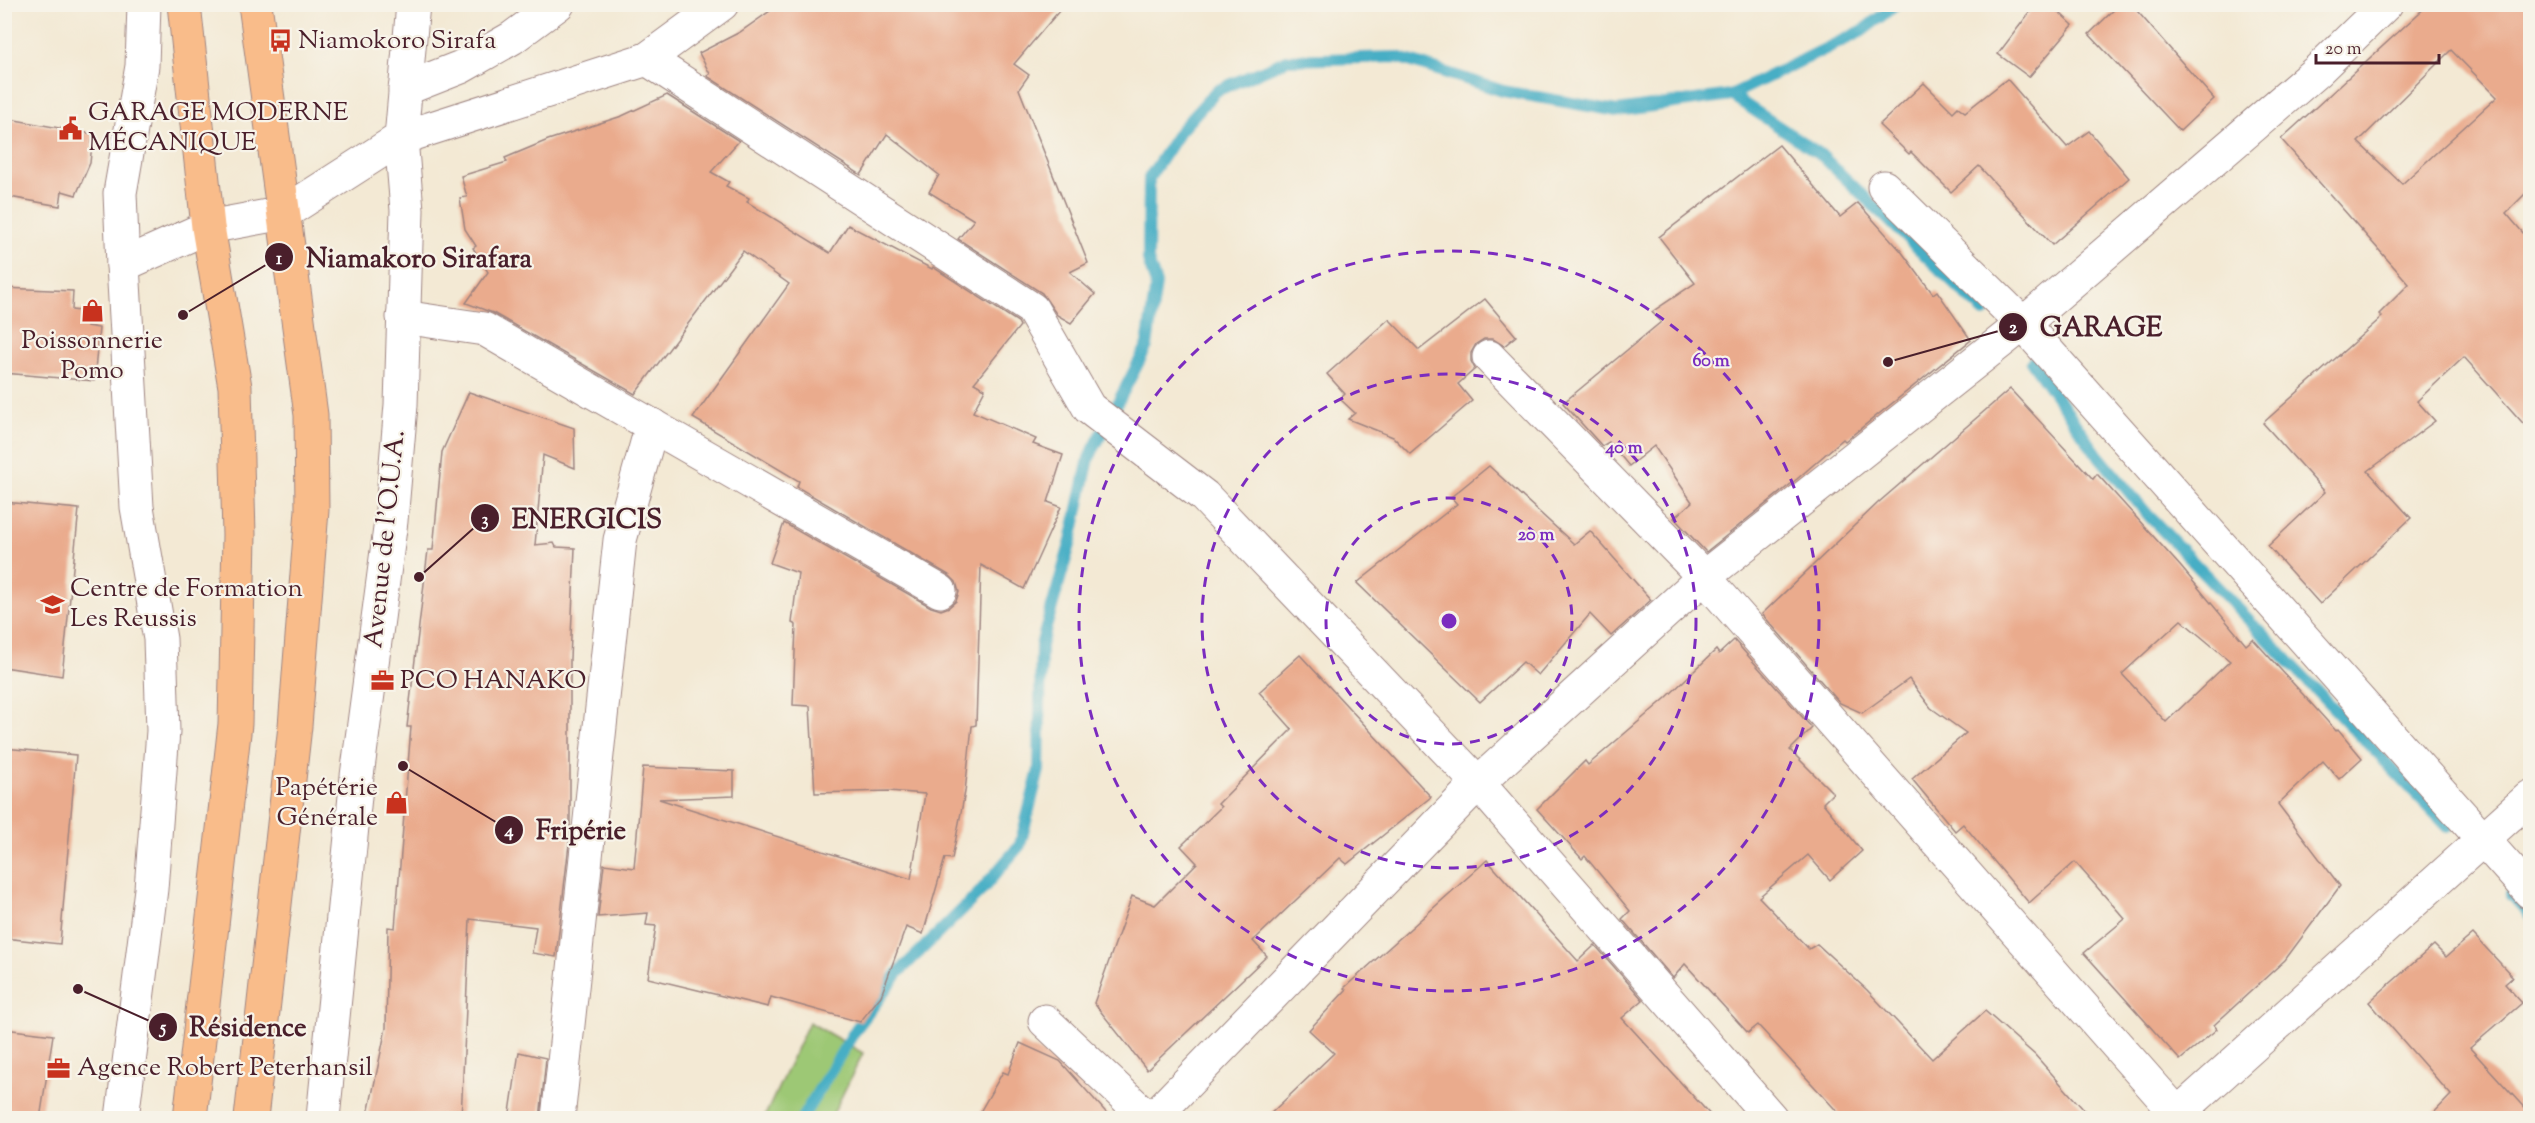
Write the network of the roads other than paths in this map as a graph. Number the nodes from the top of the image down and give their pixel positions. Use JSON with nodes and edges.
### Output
{"nodes":[{"id":1,"x":144,"y":4,"type":"edge"},
{"id":2,"x":184,"y":4,"type":"edge"},
{"id":3,"x":255,"y":4,"type":"edge"},
{"id":4,"x":413,"y":4,"type":"edge"},
{"id":5,"x":558,"y":4,"type":"edge"},
{"id":6,"x":722,"y":4,"type":"edge"},
{"id":7,"x":2386,"y":4,"type":"edge"},
{"id":8,"x":648,"y":58,"type":"junction"},
{"id":9,"x":405,"y":90,"type":"junction"},
{"id":10,"x":401,"y":138,"type":"junction"},
{"id":11,"x":1884,"y":187,"type":"dead end"},
{"id":12,"x":284,"y":213,"type":"junction"},
{"id":13,"x":208,"y":227,"type":"junction"},
{"id":14,"x":123,"y":265,"type":"junction"},
{"id":15,"x":403,"y":316,"type":"junction"},
{"id":16,"x":2023,"y":324,"type":"junction"},
{"id":17,"x":1489,"y":357,"type":"dead end"},
{"id":18,"x":652,"y":425,"type":"junction"},
{"id":19,"x":1704,"y":577,"type":"junction"},
{"id":20,"x":940,"y":591,"type":"dead end"},
{"id":21,"x":1478,"y":783,"type":"junction"},
{"id":22,"x":2530,"y":797,"type":"edge"},
{"id":23,"x":2483,"y":840,"type":"junction"},
{"id":24,"x":2530,"y":892,"type":"edge"},
{"id":25,"x":1045,"y":1021,"type":"dead end"},
{"id":26,"x":2177,"y":1117,"type":"edge"},
{"id":27,"x":122,"y":1119,"type":"edge"},
{"id":28,"x":190,"y":1119,"type":"edge"},
{"id":29,"x":251,"y":1119,"type":"edge"},
{"id":30,"x":323,"y":1119,"type":"edge"},
{"id":31,"x":558,"y":1119,"type":"edge"},
{"id":32,"x":1148,"y":1119,"type":"edge"},
{"id":33,"x":1153,"y":1119,"type":"edge"},
{"id":34,"x":1771,"y":1119,"type":"edge"}],
"edges":[{"from":1,"to":14,"type":"street"},
{"from":2,"to":13,"type":"highway"},
{"from":3,"to":12,"type":"highway"},
{"from":4,"to":9,"type":"street","name":"Avenue de l'O.U.A."},
{"from":5,"to":9,"type":"street"},
{"from":6,"to":8,"type":"street"},
{"from":7,"to":16,"type":"street"},
{"from":8,"to":10,"type":"street"},
{"from":8,"to":21,"type":"street"},
{"from":9,"to":10,"type":"street","name":"Avenue de l'O.U.A."},
{"from":10,"to":12,"type":"street"},
{"from":10,"to":15,"type":"street","name":"Avenue de l'O.U.A."},
{"from":11,"to":16,"type":"street"},
{"from":12,"to":13,"type":"street"},
{"from":12,"to":29,"type":"highway"},
{"from":13,"to":14,"type":"street"},
{"from":13,"to":28,"type":"highway"},
{"from":14,"to":27,"type":"street"},
{"from":15,"to":18,"type":"street"},
{"from":15,"to":30,"type":"street","name":"Avenue de l'O.U.A."},
{"from":16,"to":19,"type":"street"},
{"from":16,"to":23,"type":"street"},
{"from":17,"to":19,"type":"street"},
{"from":18,"to":20,"type":"street"},
{"from":18,"to":31,"type":"street"},
{"from":19,"to":21,"type":"street"},
{"from":19,"to":26,"type":"street"},
{"from":21,"to":33,"type":"street"},
{"from":21,"to":34,"type":"street"},
{"from":22,"to":23,"type":"street"},
{"from":23,"to":24,"type":"street"},
{"from":23,"to":26,"type":"street"},
{"from":25,"to":32,"type":"street"}]}
